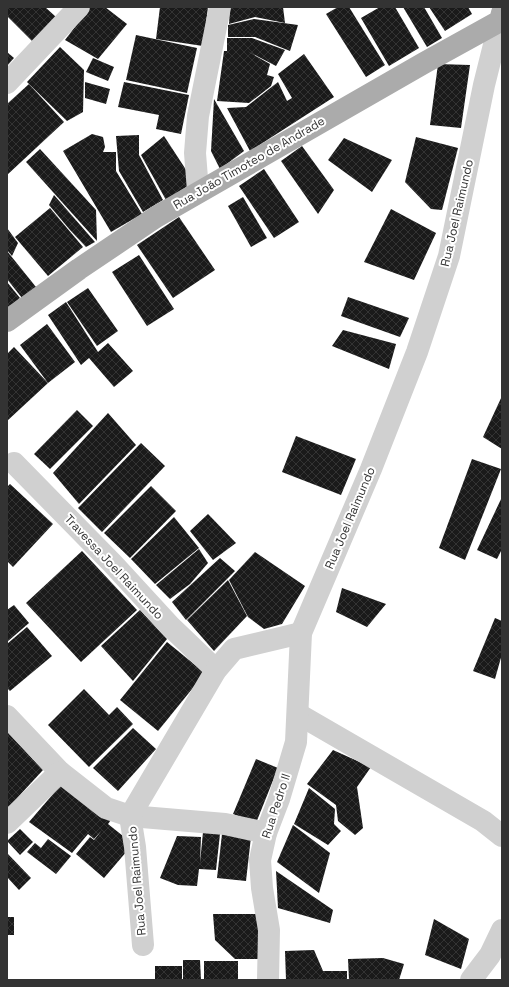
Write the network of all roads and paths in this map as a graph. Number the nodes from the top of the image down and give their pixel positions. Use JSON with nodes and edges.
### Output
{"nodes":[{"id":1,"x":79,"y":7,"type":"edge"},
{"id":2,"x":220,"y":7,"type":"edge"},
{"id":3,"x":501,"y":17,"type":"edge"},
{"id":4,"x":7,"y":83,"type":"edge"},
{"id":5,"x":493,"y":87,"type":"edge"},
{"id":6,"x":198,"y":191,"type":"junction"},
{"id":7,"x":7,"y":321,"type":"edge"},
{"id":8,"x":14,"y":463,"type":"dead end"},
{"id":9,"x":301,"y":632,"type":"junction"},
{"id":10,"x":216,"y":670,"type":"junction"},
{"id":11,"x":298,"y":714,"type":"junction"},
{"id":12,"x":7,"y":716,"type":"edge"},
{"id":13,"x":60,"y":772,"type":"junction"},
{"id":14,"x":130,"y":816,"type":"junction"},
{"id":15,"x":7,"y":823,"type":"edge"},
{"id":16,"x":266,"y":833,"type":"junction"},
{"id":17,"x":502,"y":836,"type":"edge"},
{"id":18,"x":502,"y":930,"type":"edge"},
{"id":19,"x":143,"y":945,"type":"dead end"},
{"id":20,"x":496,"y":960,"type":"edge"},
{"id":21,"x":268,"y":980,"type":"edge"},
{"id":22,"x":471,"y":980,"type":"edge"}],
"edges":[{"from":1,"to":4,"type":"street"},
{"from":2,"to":6,"type":"street"},
{"from":3,"to":5,"type":"street","name":"Rua Joel Raimundo"},
{"from":3,"to":6,"type":"main road","name":"Rua João Timoteo de Andrade"},
{"from":5,"to":9,"type":"street","name":"Rua Joel Raimundo"},
{"from":6,"to":7,"type":"main road","name":"Rua João Timoteo de Andrade"},
{"from":8,"to":10,"type":"street","name":"Travessa Joel Raimundo"},
{"from":9,"to":10,"type":"street","name":"Rua Joel Raimundo"},
{"from":9,"to":11,"type":"street","name":"Rua Pedro II"},
{"from":10,"to":14,"type":"street","name":"Rua Joel Raimundo"},
{"from":11,"to":16,"type":"street","name":"Rua Pedro II"},
{"from":11,"to":17,"type":"street"},
{"from":12,"to":13,"type":"street"},
{"from":13,"to":14,"type":"street"},
{"from":13,"to":15,"type":"street"},
{"from":14,"to":16,"type":"street"},
{"from":14,"to":19,"type":"street","name":"Rua Joel Raimundo"},
{"from":16,"to":21,"type":"street","name":"Rua Pedro II"},
{"from":18,"to":20,"type":"street"},
{"from":20,"to":22,"type":"street"}]}
